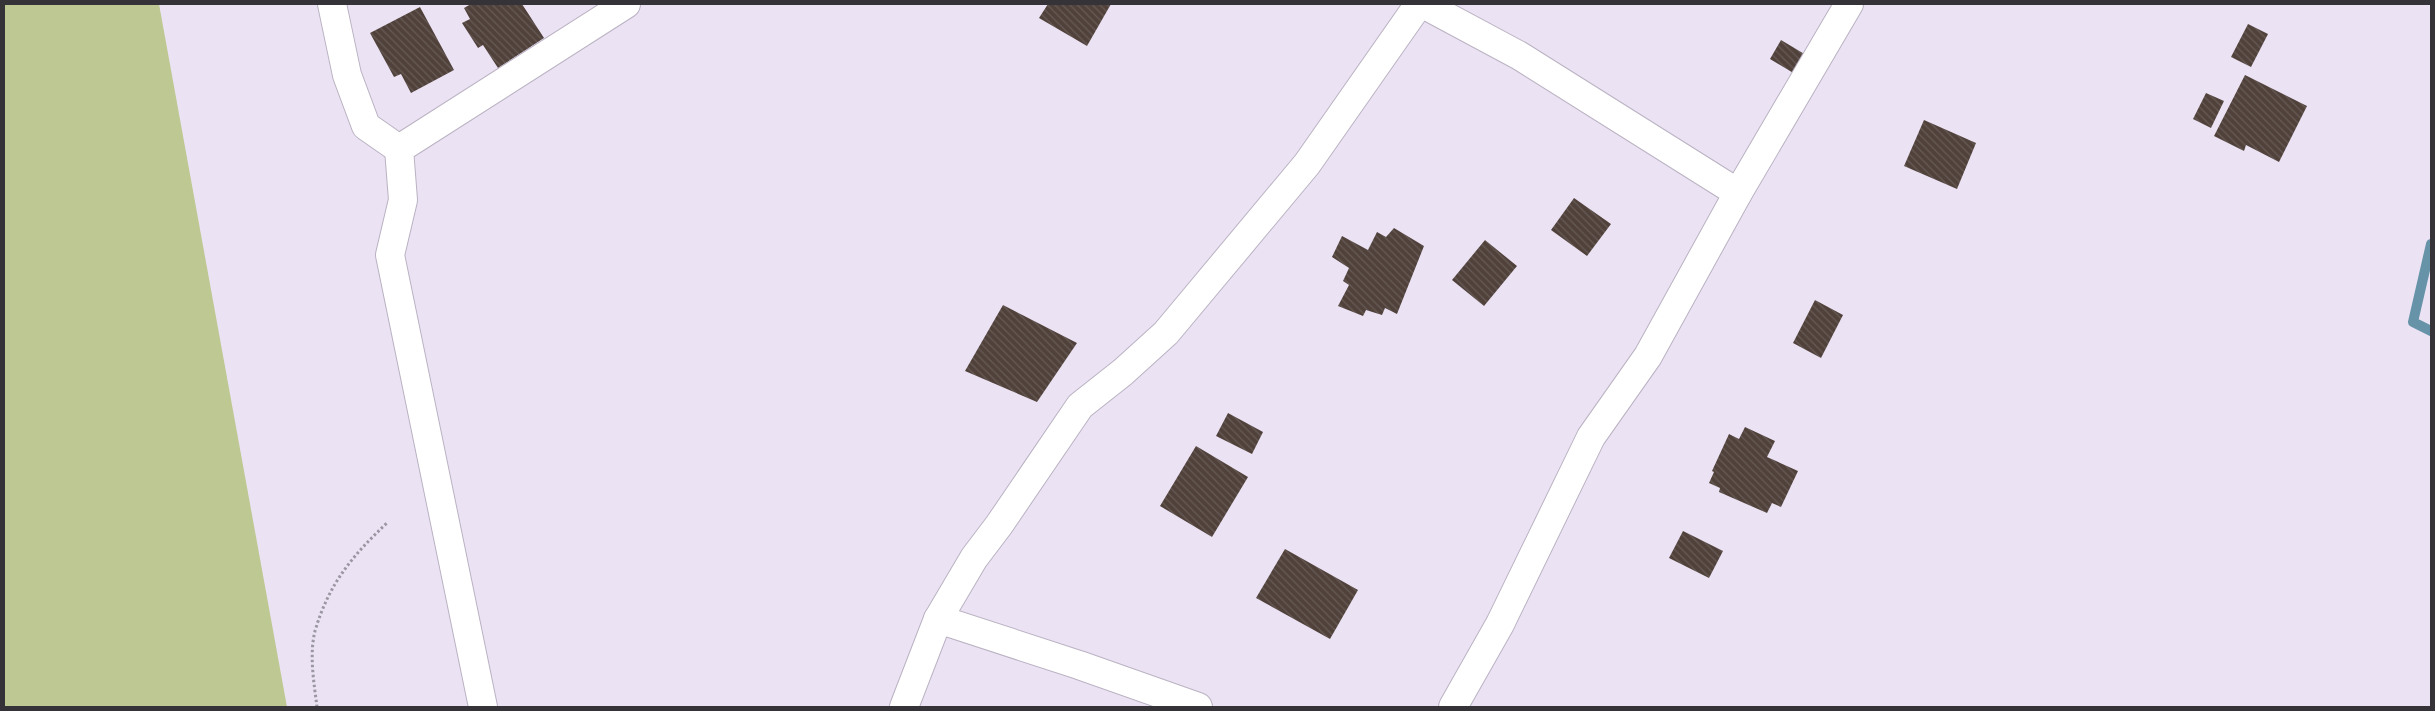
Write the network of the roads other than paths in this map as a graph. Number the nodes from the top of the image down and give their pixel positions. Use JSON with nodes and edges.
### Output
{"nodes":[{"id":1,"x":332,"y":4,"type":"edge"},
{"id":2,"x":626,"y":4,"type":"edge"},
{"id":3,"x":1419,"y":4,"type":"edge"},
{"id":4,"x":1423,"y":4,"type":"edge"},
{"id":5,"x":1849,"y":4,"type":"edge"},
{"id":6,"x":399,"y":149,"type":"junction"},
{"id":7,"x":1738,"y":192,"type":"junction"},
{"id":8,"x":938,"y":619,"type":"junction"},
{"id":9,"x":483,"y":707,"type":"edge"},
{"id":10,"x":904,"y":707,"type":"edge"},
{"id":11,"x":1198,"y":707,"type":"edge"},
{"id":12,"x":1453,"y":707,"type":"edge"}],
"edges":[{"from":1,"to":6,"type":"street"},
{"from":2,"to":6,"type":"street"},
{"from":3,"to":8,"type":"street"},
{"from":4,"to":7,"type":"street"},
{"from":5,"to":7,"type":"street"},
{"from":6,"to":9,"type":"street"},
{"from":7,"to":12,"type":"street"},
{"from":8,"to":10,"type":"street"},
{"from":8,"to":11,"type":"street"}]}
